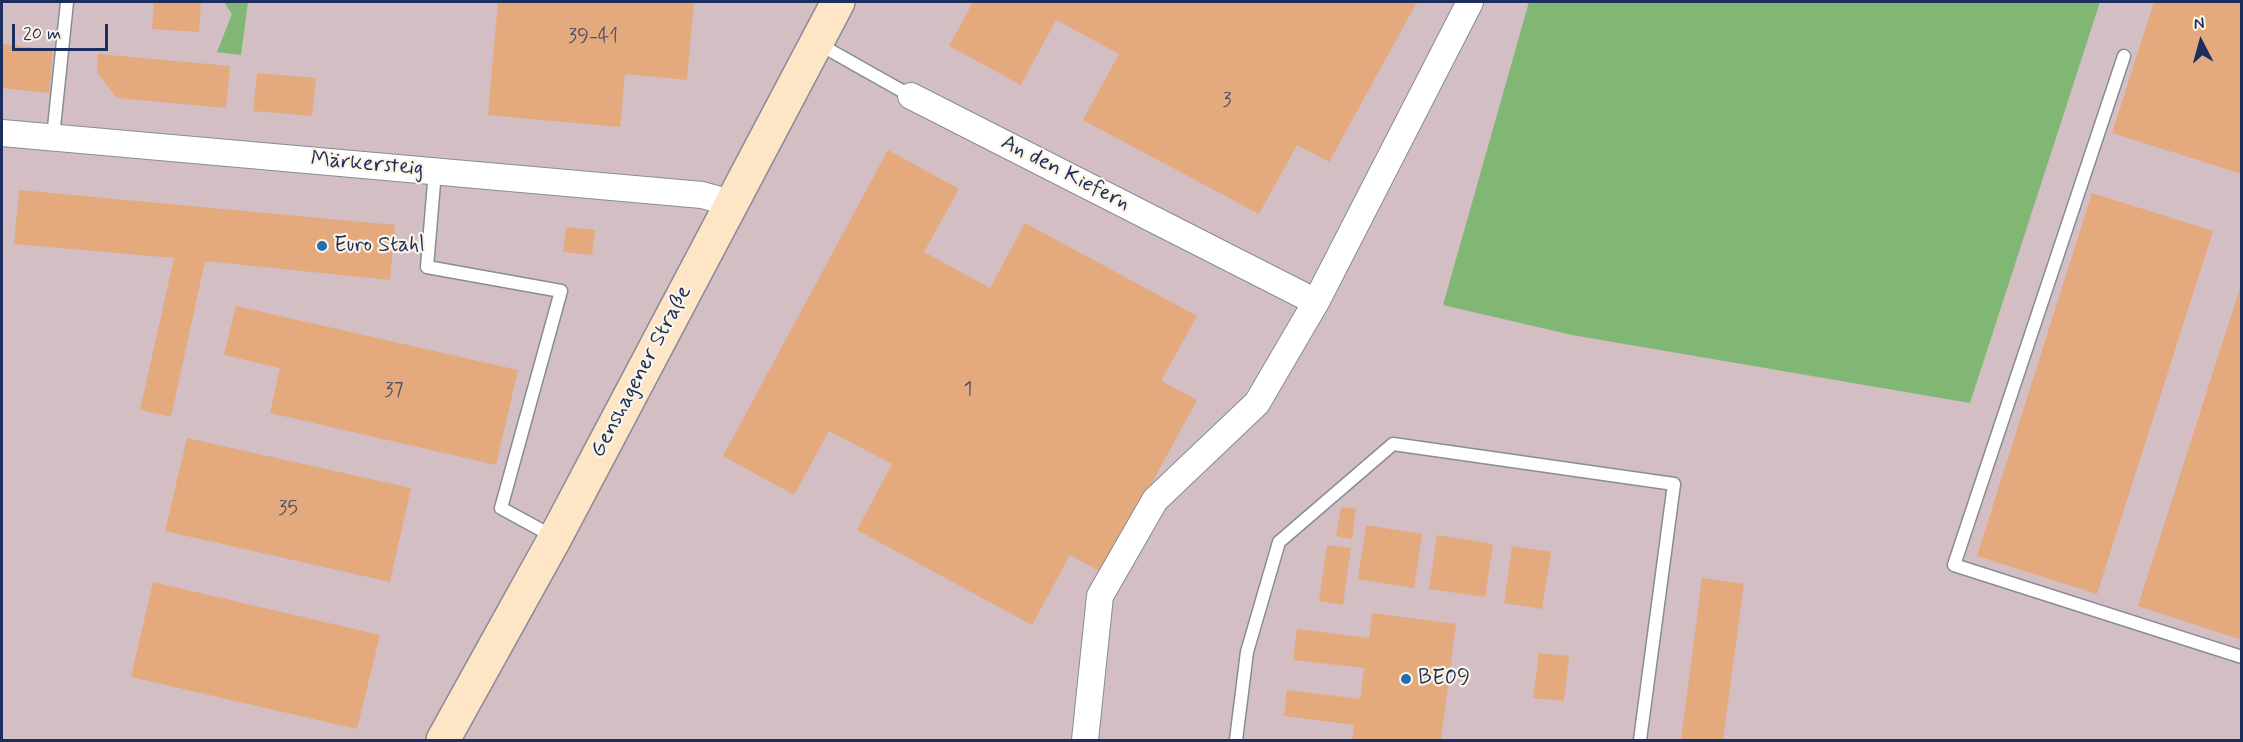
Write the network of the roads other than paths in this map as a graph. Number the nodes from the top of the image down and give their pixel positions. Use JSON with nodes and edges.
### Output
{"nodes":[{"id":1,"x":67,"y":2,"type":"edge"},
{"id":2,"x":838,"y":2,"type":"edge"},
{"id":3,"x":1470,"y":2,"type":"edge"},
{"id":4,"x":816,"y":43,"type":"junction"},
{"id":5,"x":2124,"y":56,"type":"dead end"},
{"id":6,"x":910,"y":96,"type":"joint"},
{"id":7,"x":2,"y":133,"type":"edge"},
{"id":8,"x":53,"y":137,"type":"junction"},
{"id":9,"x":435,"y":171,"type":"junction"},
{"id":10,"x":731,"y":203,"type":"junction"},
{"id":11,"x":1316,"y":302,"type":"junction"},
{"id":12,"x":555,"y":538,"type":"junction"},
{"id":13,"x":2241,"y":657,"type":"edge"},
{"id":14,"x":443,"y":741,"type":"edge"},
{"id":15,"x":1084,"y":741,"type":"edge"},
{"id":16,"x":1236,"y":741,"type":"edge"},
{"id":17,"x":1640,"y":741,"type":"edge"}],
"edges":[{"from":1,"to":8,"type":"lane"},
{"from":2,"to":4,"type":"main road","name":"Genshagener Straße"},
{"from":3,"to":11,"type":"street"},
{"from":4,"to":6,"type":"lane","name":"An den Kiefern"},
{"from":4,"to":10,"type":"main road","name":"Genshagener Straße"},
{"from":5,"to":13,"type":"lane"},
{"from":6,"to":11,"type":"street","name":"An den Kiefern"},
{"from":7,"to":8,"type":"street","name":"Märkersteig"},
{"from":8,"to":9,"type":"street","name":"Märkersteig"},
{"from":9,"to":10,"type":"street","name":"Märkersteig"},
{"from":9,"to":12,"type":"lane"},
{"from":10,"to":12,"type":"main road","name":"Genshagener Straße"},
{"from":11,"to":15,"type":"street"},
{"from":12,"to":14,"type":"main road","name":"Genshagener Straße"},
{"from":16,"to":17,"type":"lane"}]}
